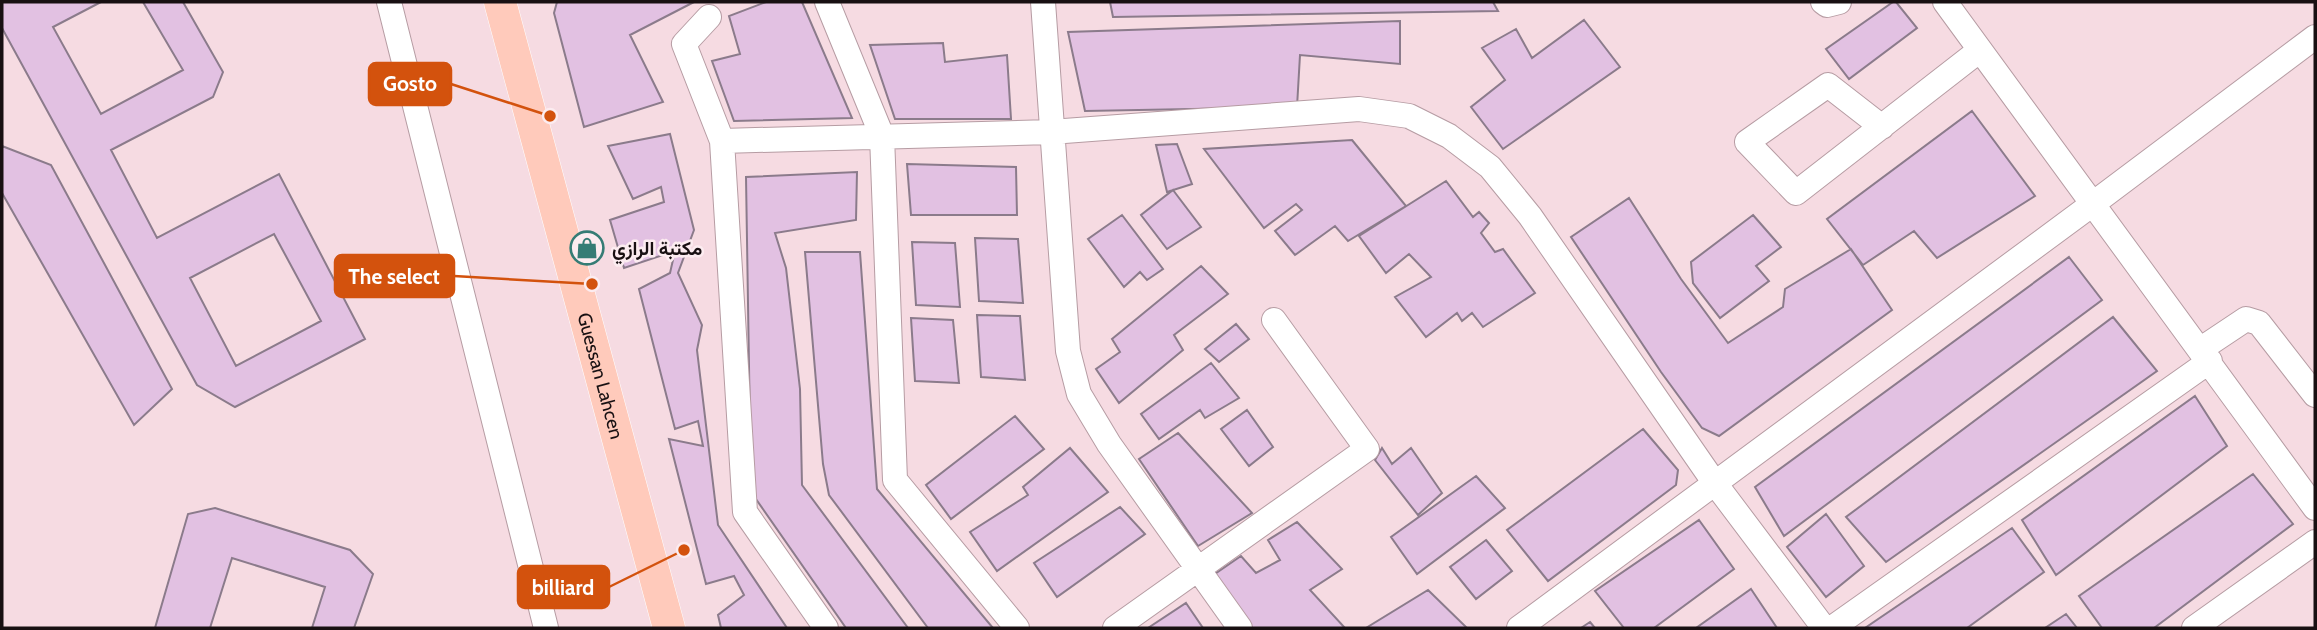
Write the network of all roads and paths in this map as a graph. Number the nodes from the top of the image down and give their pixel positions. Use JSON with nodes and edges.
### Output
{"nodes":[{"id":1,"x":389,"y":2,"type":"edge"},
{"id":2,"x":500,"y":2,"type":"edge"},
{"id":3,"x":827,"y":2,"type":"edge"},
{"id":4,"x":1043,"y":2,"type":"edge"},
{"id":5,"x":1823,"y":2,"type":"edge"},
{"id":6,"x":1839,"y":2,"type":"edge"},
{"id":7,"x":1945,"y":2,"type":"edge"},
{"id":8,"x":709,"y":17,"type":"dead end"},
{"id":9,"x":2315,"y":37,"type":"edge"},
{"id":10,"x":1980,"y":50,"type":"junction"},
{"id":11,"x":1882,"y":127,"type":"junction"},
{"id":12,"x":1051,"y":132,"type":"junction"},
{"id":13,"x":882,"y":136,"type":"junction"},
{"id":14,"x":722,"y":141,"type":"junction"},
{"id":15,"x":2094,"y":203,"type":"junction"},
{"id":16,"x":1274,"y":320,"type":"dead end"},
{"id":17,"x":2205,"y":355,"type":"junction"},
{"id":18,"x":2315,"y":396,"type":"edge"},
{"id":19,"x":1714,"y":482,"type":"junction"},
{"id":20,"x":2315,"y":508,"type":"edge"},
{"id":21,"x":2315,"y":542,"type":"edge"},
{"id":22,"x":1199,"y":569,"type":"junction"},
{"id":23,"x":546,"y":628,"type":"edge"},
{"id":24,"x":669,"y":628,"type":"edge"},
{"id":25,"x":826,"y":628,"type":"edge"},
{"id":26,"x":1017,"y":628,"type":"edge"},
{"id":27,"x":1115,"y":628,"type":"edge"},
{"id":28,"x":1240,"y":628,"type":"edge"},
{"id":29,"x":1519,"y":628,"type":"edge"},
{"id":30,"x":1824,"y":628,"type":"edge"},
{"id":31,"x":1832,"y":628,"type":"edge"},
{"id":32,"x":2194,"y":628,"type":"edge"}],
"edges":[{"from":1,"to":23,"type":"street"},
{"from":2,"to":24,"type":"main road","name":"Guessan Lahcen"},
{"from":3,"to":13,"type":"street"},
{"from":4,"to":12,"type":"street"},
{"from":5,"to":6,"type":"street"},
{"from":7,"to":10,"type":"street"},
{"from":8,"to":14,"type":"street"},
{"from":9,"to":15,"type":"street"},
{"from":10,"to":11,"type":"street"},
{"from":10,"to":15,"type":"street"},
{"from":11,"to":11,"type":"street"},
{"from":12,"to":13,"type":"street"},
{"from":12,"to":19,"type":"street"},
{"from":12,"to":22,"type":"street"},
{"from":13,"to":14,"type":"street"},
{"from":13,"to":26,"type":"street"},
{"from":14,"to":25,"type":"street"},
{"from":15,"to":17,"type":"street"},
{"from":15,"to":19,"type":"street"},
{"from":16,"to":22,"type":"street"},
{"from":17,"to":18,"type":"street"},
{"from":17,"to":20,"type":"street"},
{"from":17,"to":31,"type":"street"},
{"from":19,"to":29,"type":"street"},
{"from":19,"to":30,"type":"street"},
{"from":21,"to":32,"type":"street"},
{"from":22,"to":27,"type":"street"},
{"from":22,"to":28,"type":"street"}]}
